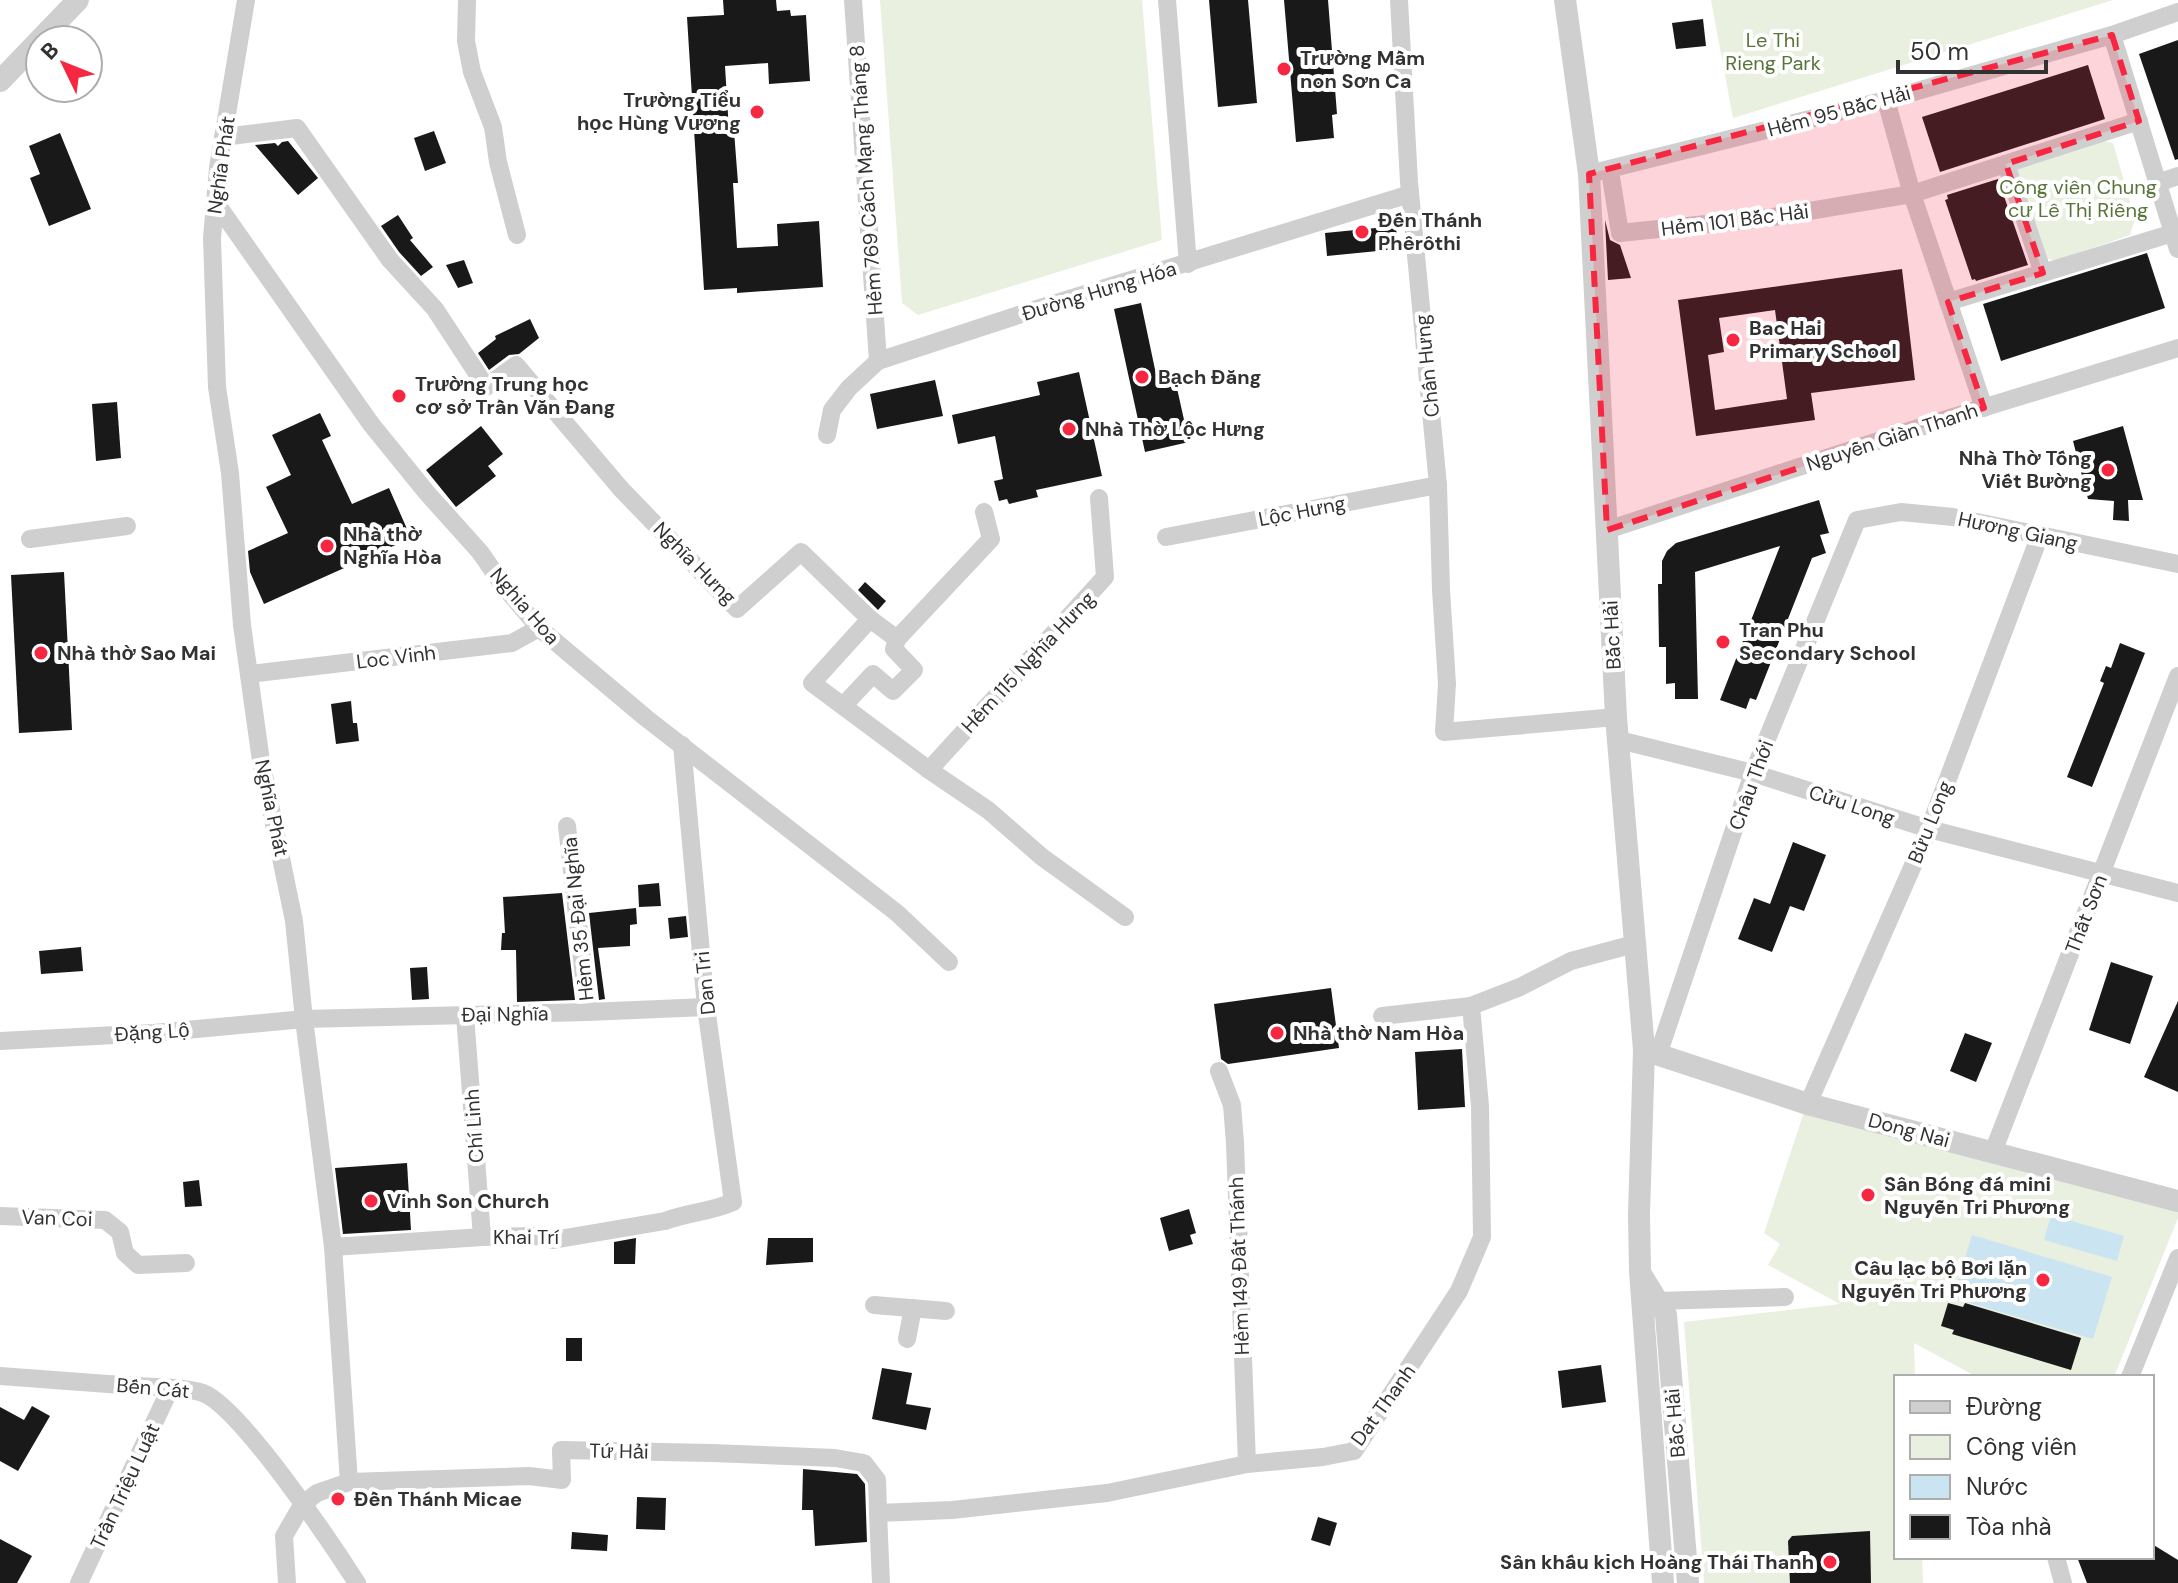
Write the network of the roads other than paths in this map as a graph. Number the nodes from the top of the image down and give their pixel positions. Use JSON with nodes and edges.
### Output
{"nodes":[{"id":1,"x":78,"y":0,"type":"edge"},
{"id":2,"x":246,"y":0,"type":"edge"},
{"id":3,"x":467,"y":0,"type":"edge"},
{"id":4,"x":853,"y":0,"type":"edge"},
{"id":5,"x":1167,"y":0,"type":"edge"},
{"id":6,"x":1399,"y":0,"type":"edge"},
{"id":7,"x":1565,"y":0,"type":"edge"},
{"id":8,"x":2178,"y":12,"type":"edge"},
{"id":9,"x":2112,"y":35,"type":"junction"},
{"id":10,"x":0,"y":81,"type":"edge"},
{"id":11,"x":1886,"y":100,"type":"junction"},
{"id":12,"x":2139,"y":121,"type":"junction"},
{"id":13,"x":223,"y":137,"type":"junction"},
{"id":14,"x":2006,"y":164,"type":"junction"},
{"id":15,"x":1599,"y":172,"type":"junction"},
{"id":16,"x":2178,"y":176,"type":"edge"},
{"id":17,"x":2158,"y":183,"type":"junction"},
{"id":18,"x":1410,"y":194,"type":"junction"},
{"id":19,"x":1912,"y":194,"type":"junction"},
{"id":20,"x":216,"y":203,"type":"junction"},
{"id":21,"x":517,"y":235,"type":"dead end"},
{"id":22,"x":2176,"y":241,"type":"edge"},
{"id":23,"x":1188,"y":264,"type":"junction"},
{"id":24,"x":2043,"y":273,"type":"junction"},
{"id":25,"x":1948,"y":302,"type":"junction"},
{"id":26,"x":2178,"y":348,"type":"edge"},
{"id":27,"x":878,"y":361,"type":"junction"},
{"id":28,"x":1984,"y":408,"type":"junction"},
{"id":29,"x":827,"y":435,"type":"dead end"},
{"id":30,"x":1438,"y":485,"type":"junction"},
{"id":31,"x":1099,"y":498,"type":"dead end"},
{"id":32,"x":984,"y":512,"type":"dead end"},
{"id":33,"x":1857,"y":520,"type":"joint"},
{"id":34,"x":127,"y":526,"type":"dead end"},
{"id":35,"x":1607,"y":530,"type":"junction"},
{"id":36,"x":2040,"y":535,"type":"junction"},
{"id":37,"x":1166,"y":537,"type":"dead end"},
{"id":38,"x":30,"y":539,"type":"dead end"},
{"id":39,"x":2178,"y":564,"type":"edge"},
{"id":40,"x":870,"y":619,"type":"junction"},
{"id":41,"x":539,"y":628,"type":"junction"},
{"id":42,"x":897,"y":639,"type":"junction"},
{"id":43,"x":250,"y":674,"type":"junction"},
{"id":44,"x":2178,"y":676,"type":"edge"},
{"id":45,"x":843,"y":706,"type":"junction"},
{"id":46,"x":1616,"y":717,"type":"junction"},
{"id":47,"x":1619,"y":740,"type":"junction"},
{"id":48,"x":682,"y":745,"type":"junction"},
{"id":49,"x":929,"y":770,"type":"junction"},
{"id":50,"x":1753,"y":773,"type":"junction"},
{"id":51,"x":567,"y":826,"type":"dead end"},
{"id":52,"x":1929,"y":829,"type":"junction"},
{"id":53,"x":2102,"y":874,"type":"junction"},
{"id":54,"x":2178,"y":893,"type":"edge"},
{"id":55,"x":1125,"y":917,"type":"dead end"},
{"id":56,"x":1634,"y":944,"type":"junction"},
{"id":57,"x":949,"y":962,"type":"dead end"},
{"id":58,"x":1471,"y":1006,"type":"junction"},
{"id":59,"x":706,"y":1007,"type":"junction"},
{"id":60,"x":588,"y":1012,"type":"junction"},
{"id":61,"x":465,"y":1015,"type":"junction"},
{"id":62,"x":1382,"y":1016,"type":"dead end"},
{"id":63,"x":304,"y":1019,"type":"junction"},
{"id":64,"x":0,"y":1041,"type":"edge"},
{"id":65,"x":1651,"y":1052,"type":"junction"},
{"id":66,"x":1219,"y":1071,"type":"dead end"},
{"id":67,"x":1808,"y":1104,"type":"junction"},
{"id":68,"x":1993,"y":1152,"type":"junction"},
{"id":69,"x":2178,"y":1201,"type":"edge"},
{"id":70,"x":718,"y":1209,"type":"joint"},
{"id":71,"x":0,"y":1216,"type":"edge"},
{"id":72,"x":482,"y":1237,"type":"junction"},
{"id":73,"x":333,"y":1247,"type":"junction"},
{"id":74,"x":2178,"y":1258,"type":"edge"},
{"id":75,"x":186,"y":1263,"type":"dead end"},
{"id":76,"x":1640,"y":1271,"type":"junction"},
{"id":77,"x":1785,"y":1297,"type":"dead end"},
{"id":78,"x":1658,"y":1301,"type":"junction"},
{"id":79,"x":874,"y":1305,"type":"dead end"},
{"id":80,"x":913,"y":1308,"type":"junction"},
{"id":81,"x":946,"y":1311,"type":"dead end"},
{"id":82,"x":907,"y":1339,"type":"dead end"},
{"id":83,"x":2131,"y":1375,"type":"edge"},
{"id":84,"x":0,"y":1376,"type":"edge"},
{"id":85,"x":170,"y":1389,"type":"junction"},
{"id":86,"x":1247,"y":1464,"type":"junction"},
{"id":87,"x":349,"y":1482,"type":"junction"},
{"id":88,"x":302,"y":1505,"type":"junction"},
{"id":89,"x":878,"y":1513,"type":"junction"},
{"id":90,"x":2057,"y":1559,"type":"edge"},
{"id":91,"x":79,"y":1583,"type":"edge"},
{"id":92,"x":287,"y":1583,"type":"edge"},
{"id":93,"x":357,"y":1583,"type":"edge"},
{"id":94,"x":881,"y":1583,"type":"edge"},
{"id":95,"x":1663,"y":1583,"type":"edge"},
{"id":96,"x":1688,"y":1583,"type":"edge"},
{"id":97,"x":2063,"y":1583,"type":"edge"}],
"edges":[{"from":1,"to":10,"type":"street"},
{"from":2,"to":13,"type":"street","name":"Nghĩa Phát"},
{"from":3,"to":21,"type":"street"},
{"from":4,"to":27,"type":"street","name":"Hẻm 769 Cách Mạng Tháng 8"},
{"from":5,"to":23,"type":"street"},
{"from":6,"to":18,"type":"street","name":"Chấn Hưng"},
{"from":7,"to":15,"type":"street","name":"Bắc Hải"},
{"from":8,"to":9,"type":"street","name":"Hẻm 95 Bắc Hải"},
{"from":9,"to":11,"type":"street","name":"Hẻm 95 Bắc Hải"},
{"from":9,"to":12,"type":"street"},
{"from":11,"to":15,"type":"street","name":"Hẻm 95 Bắc Hải"},
{"from":11,"to":19,"type":"street"},
{"from":12,"to":14,"type":"street"},
{"from":12,"to":17,"type":"street"},
{"from":13,"to":20,"type":"street","name":"Nghĩa Phát"},
{"from":13,"to":40,"type":"street","name":"Nghĩa Hưng"},
{"from":14,"to":19,"type":"street"},
{"from":14,"to":24,"type":"street"},
{"from":15,"to":19,"type":"street","name":"Hẻm 101 Bắc Hải"},
{"from":15,"to":35,"type":"street","name":"Bắc Hải"},
{"from":16,"to":17,"type":"street"},
{"from":17,"to":22,"type":"street"},
{"from":18,"to":23,"type":"street","name":"Đường Hưng Hóa"},
{"from":18,"to":30,"type":"street","name":"Chấn Hưng"},
{"from":19,"to":25,"type":"street"},
{"from":20,"to":41,"type":"street","name":"Nghia Hoa"},
{"from":20,"to":43,"type":"street","name":"Nghĩa Phát"},
{"from":22,"to":24,"type":"street"},
{"from":23,"to":27,"type":"street","name":"Đường Hưng Hóa"},
{"from":24,"to":25,"type":"street"},
{"from":25,"to":28,"type":"street"},
{"from":26,"to":28,"type":"street","name":"Nguyễn Giàn Thanh"},
{"from":27,"to":29,"type":"street","name":"Đường Hưng Hóa"},
{"from":28,"to":35,"type":"street","name":"Nguyễn Giàn Thanh"},
{"from":30,"to":37,"type":"street","name":"Lộc Hưng"},
{"from":30,"to":46,"type":"street","name":"Chấn Hưng"},
{"from":31,"to":49,"type":"street","name":"Hẻm 115 Nghĩa Hưng"},
{"from":32,"to":42,"type":"street"},
{"from":33,"to":36,"type":"street","name":"Hương Giang"},
{"from":33,"to":50,"type":"street","name":"Châu Thới"},
{"from":34,"to":38,"type":"street"},
{"from":35,"to":46,"type":"street","name":"Bắc Hải"},
{"from":36,"to":39,"type":"street","name":"Hương Giang"},
{"from":36,"to":52,"type":"street","name":"Bửu Long"},
{"from":40,"to":42,"type":"street"},
{"from":40,"to":45,"type":"street"},
{"from":41,"to":43,"type":"street","name":"Loc Vinh"},
{"from":41,"to":48,"type":"street","name":"Nghia Hoa"},
{"from":42,"to":45,"type":"street"},
{"from":43,"to":63,"type":"street","name":"Nghĩa Phát"},
{"from":44,"to":53,"type":"street","name":"Thất Sơn"},
{"from":45,"to":49,"type":"street"},
{"from":46,"to":47,"type":"street","name":"Bắc Hải"},
{"from":47,"to":50,"type":"street","name":"Cửu Long"},
{"from":47,"to":56,"type":"street","name":"Bắc Hải"},
{"from":48,"to":57,"type":"street","name":"Nghia Hoa"},
{"from":48,"to":59,"type":"street","name":"Dan Tri"},
{"from":49,"to":55,"type":"street"},
{"from":50,"to":52,"type":"street","name":"Cửu Long"},
{"from":50,"to":65,"type":"street","name":"Châu Thới"},
{"from":51,"to":60,"type":"street","name":"Hẻm 35 Đại Nghĩa"},
{"from":52,"to":53,"type":"street","name":"Cửu Long"},
{"from":52,"to":67,"type":"street","name":"Bửu Long"},
{"from":53,"to":54,"type":"street","name":"Cửu Long"},
{"from":53,"to":68,"type":"street","name":"Thất Sơn"},
{"from":56,"to":58,"type":"street"},
{"from":56,"to":65,"type":"street","name":"Bắc Hải"},
{"from":58,"to":62,"type":"street"},
{"from":58,"to":86,"type":"street","name":"Dat Thanh"},
{"from":59,"to":60,"type":"street","name":"Đại Nghĩa"},
{"from":59,"to":70,"type":"street","name":"Dan Tri"},
{"from":60,"to":61,"type":"street","name":"Đại Nghĩa"},
{"from":61,"to":63,"type":"street","name":"Đại Nghĩa"},
{"from":61,"to":72,"type":"street","name":"Chí Linh"},
{"from":63,"to":64,"type":"street","name":"Đặng Lộ"},
{"from":63,"to":73,"type":"street","name":"Nghĩa Phát"},
{"from":65,"to":67,"type":"street","name":"Dong Nai"},
{"from":65,"to":76,"type":"street","name":"Bắc Hải"},
{"from":66,"to":86,"type":"street","name":"Hẻm 149 Đất Thánh"},
{"from":67,"to":68,"type":"street","name":"Dong Nai"},
{"from":68,"to":69,"type":"street","name":"Dong Nai"},
{"from":70,"to":72,"type":"street","name":"Khai Trí"},
{"from":71,"to":75,"type":"street","name":"Van Coi"},
{"from":72,"to":73,"type":"street","name":"Khai Trí"},
{"from":73,"to":87,"type":"street","name":"Nghĩa Phát"},
{"from":74,"to":83,"type":"street"},
{"from":76,"to":78,"type":"street","name":"Bắc Hải"},
{"from":76,"to":95,"type":"street","name":"Bắc Hải"},
{"from":77,"to":78,"type":"street"},
{"from":78,"to":96,"type":"street","name":"Bắc Hải"},
{"from":79,"to":80,"type":"street"},
{"from":80,"to":81,"type":"street"},
{"from":80,"to":82,"type":"street"},
{"from":84,"to":85,"type":"street","name":"Bến Cát"},
{"from":85,"to":88,"type":"street","name":"Bến Cát"},
{"from":85,"to":91,"type":"street","name":"Trần Triệu Luật"},
{"from":86,"to":89,"type":"street","name":"Dat Thanh"},
{"from":87,"to":88,"type":"street"},
{"from":87,"to":89,"type":"street","name":"Tứ Hải"},
{"from":88,"to":92,"type":"street"},
{"from":88,"to":93,"type":"street","name":"Bến Cát"},
{"from":89,"to":94,"type":"street"},
{"from":90,"to":97,"type":"street"}]}
